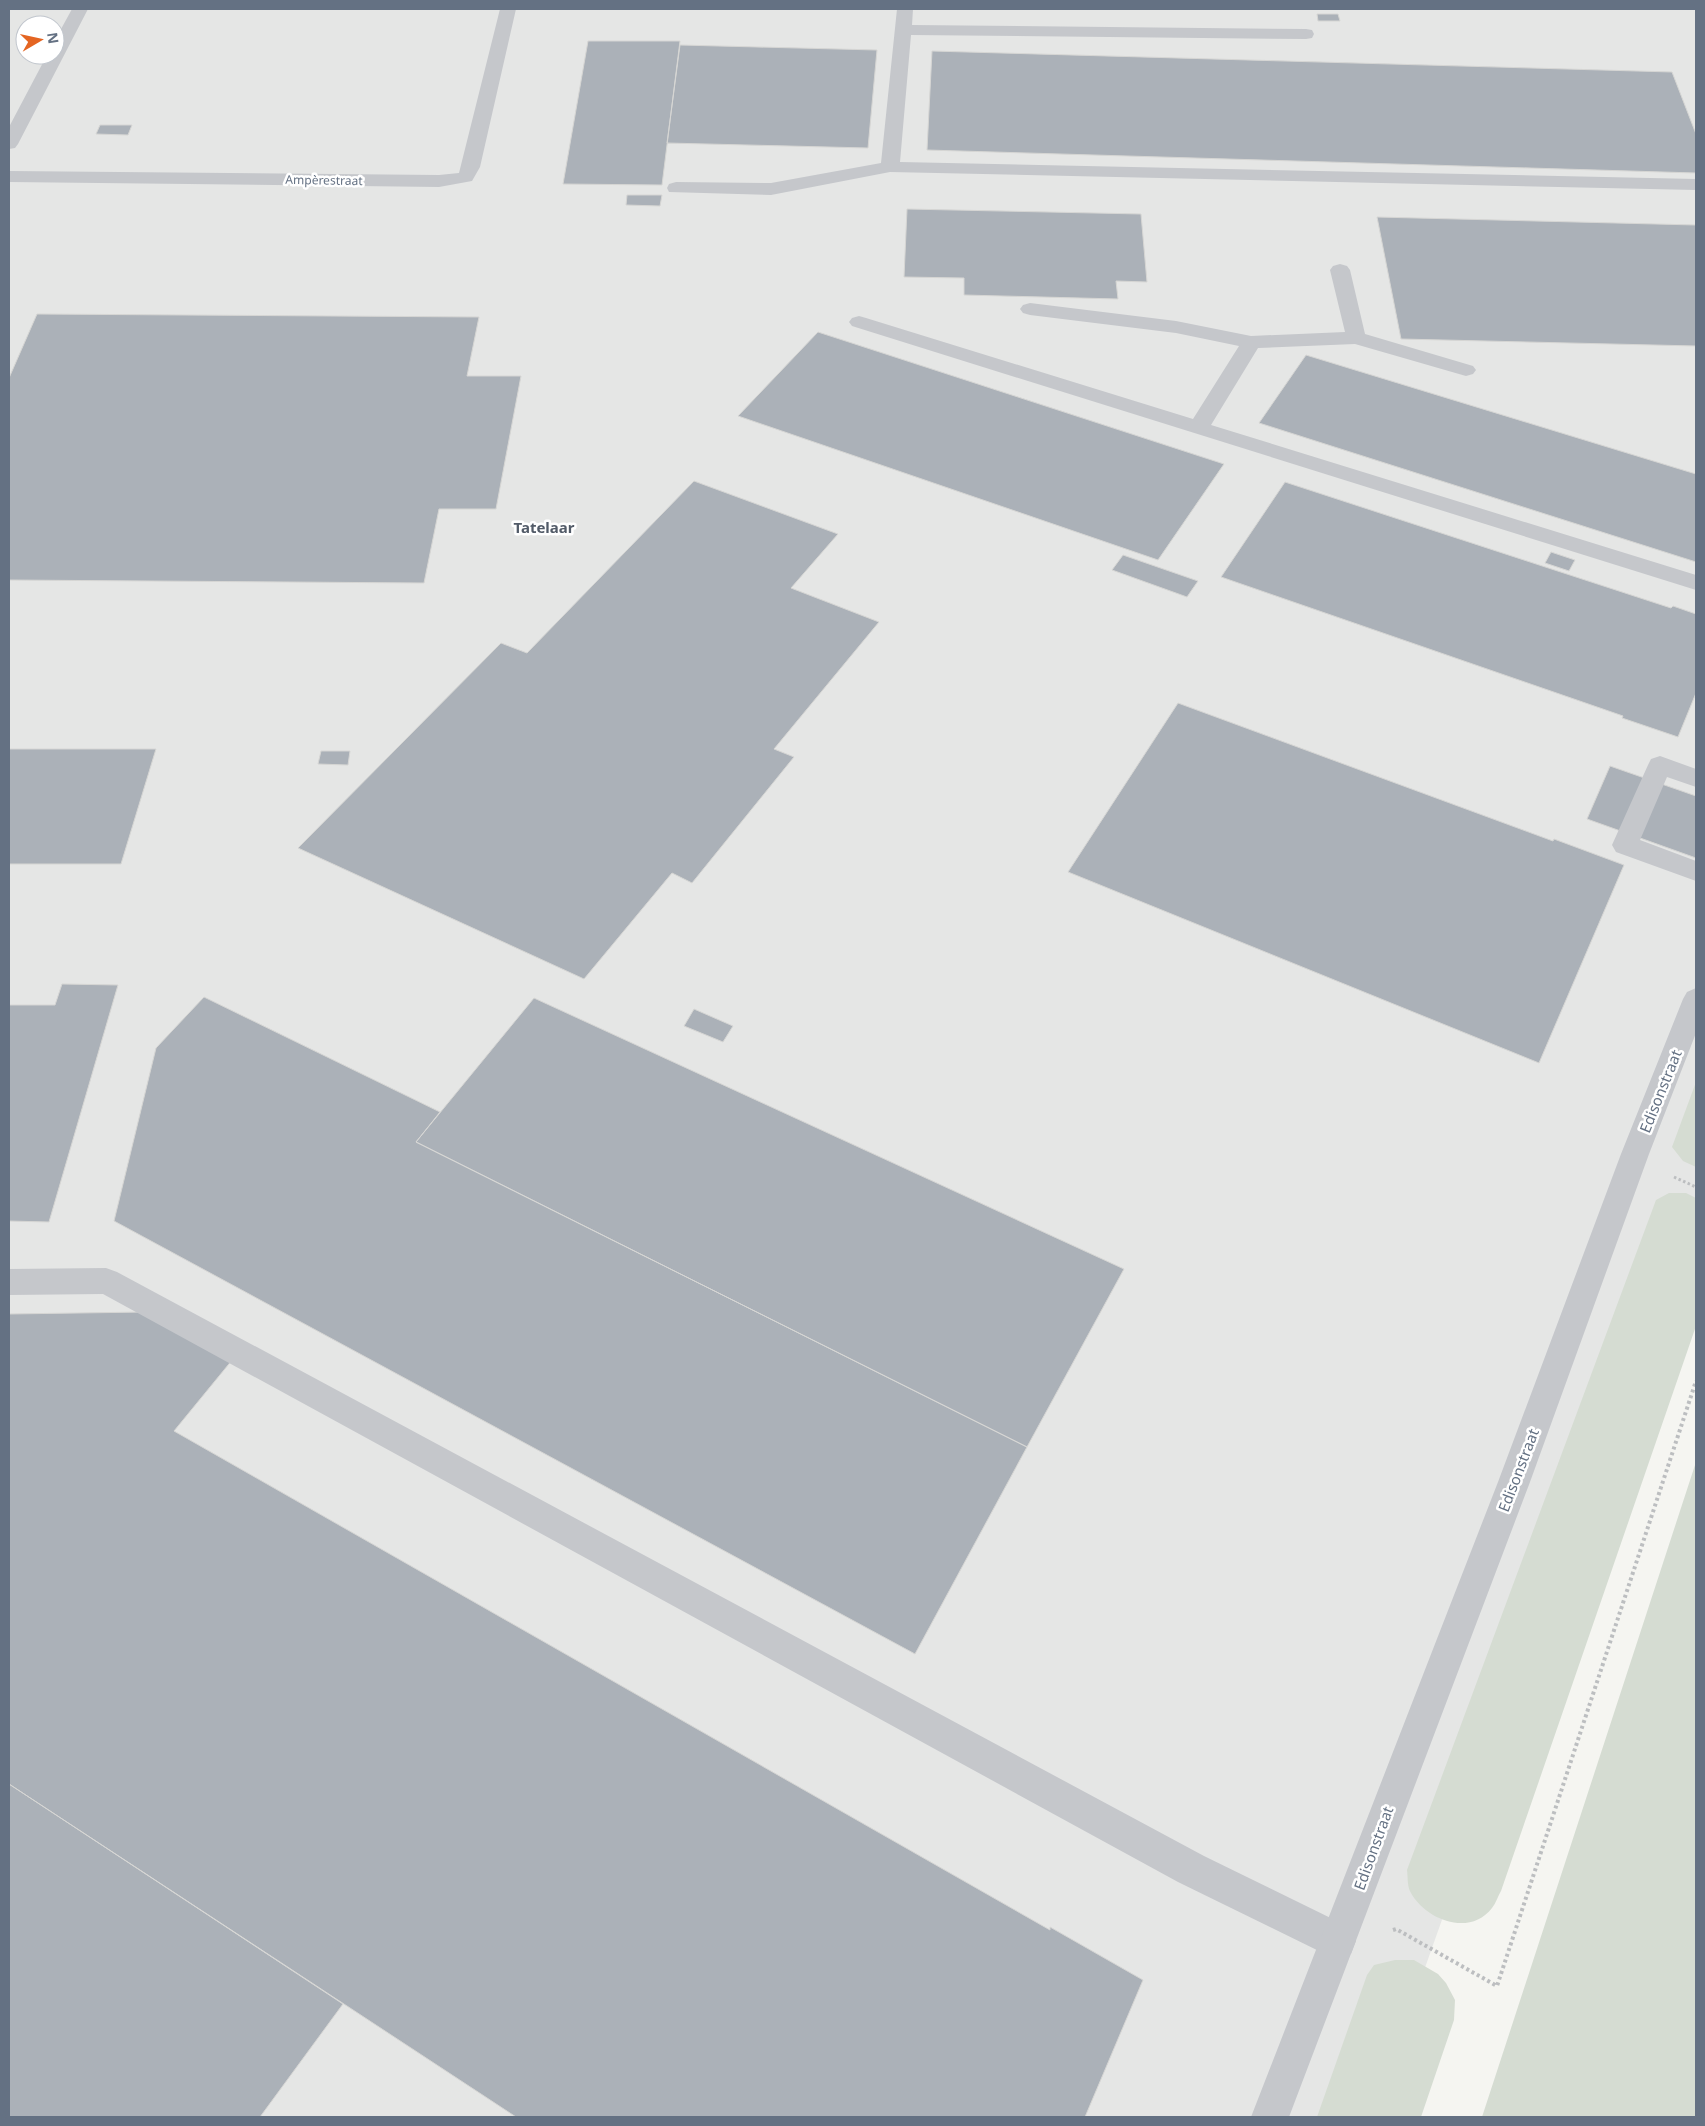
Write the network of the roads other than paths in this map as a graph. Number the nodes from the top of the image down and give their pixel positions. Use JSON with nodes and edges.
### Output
{"nodes":[{"id":1,"x":80,"y":9,"type":"edge"},
{"id":2,"x":508,"y":9,"type":"edge"},
{"id":3,"x":905,"y":9,"type":"edge"},
{"id":4,"x":903,"y":30,"type":"junction"},
{"id":5,"x":1306,"y":34,"type":"dead end"},
{"id":6,"x":9,"y":144,"type":"edge"},
{"id":7,"x":890,"y":167,"type":"junction"},
{"id":8,"x":9,"y":177,"type":"edge"},
{"id":9,"x":1696,"y":185,"type":"edge"},
{"id":10,"x":676,"y":188,"type":"dead end"},
{"id":11,"x":1340,"y":270,"type":"dead end"},
{"id":12,"x":1030,"y":310,"type":"dead end"},
{"id":13,"x":859,"y":322,"type":"dead end"},
{"id":14,"x":1356,"y":338,"type":"junction"},
{"id":15,"x":1251,"y":342,"type":"junction"},
{"id":16,"x":1466,"y":370,"type":"dead end"},
{"id":17,"x":1198,"y":428,"type":"junction"},
{"id":18,"x":1696,"y":583,"type":"edge"},
{"id":19,"x":1696,"y":778,"type":"edge"},
{"id":20,"x":1696,"y":871,"type":"edge"},
{"id":21,"x":1696,"y":999,"type":"edge"},
{"id":22,"x":9,"y":1282,"type":"edge"},
{"id":23,"x":1338,"y":1941,"type":"junction"},
{"id":24,"x":1270,"y":2117,"type":"edge"}],
"edges":[{"from":1,"to":6,"type":"street"},
{"from":2,"to":8,"type":"street","name":"Ampèrestraat"},
{"from":3,"to":4,"type":"street"},
{"from":4,"to":5,"type":"street"},
{"from":4,"to":7,"type":"street"},
{"from":7,"to":9,"type":"street"},
{"from":7,"to":10,"type":"street"},
{"from":11,"to":14,"type":"street"},
{"from":12,"to":15,"type":"street"},
{"from":13,"to":17,"type":"street"},
{"from":14,"to":15,"type":"street"},
{"from":14,"to":16,"type":"street"},
{"from":15,"to":17,"type":"street"},
{"from":17,"to":18,"type":"street"},
{"from":19,"to":20,"type":"street"},
{"from":21,"to":23,"type":"street","name":"Edisonstraat"},
{"from":22,"to":23,"type":"street"},
{"from":23,"to":24,"type":"street","name":"Edisonstraat"}]}
